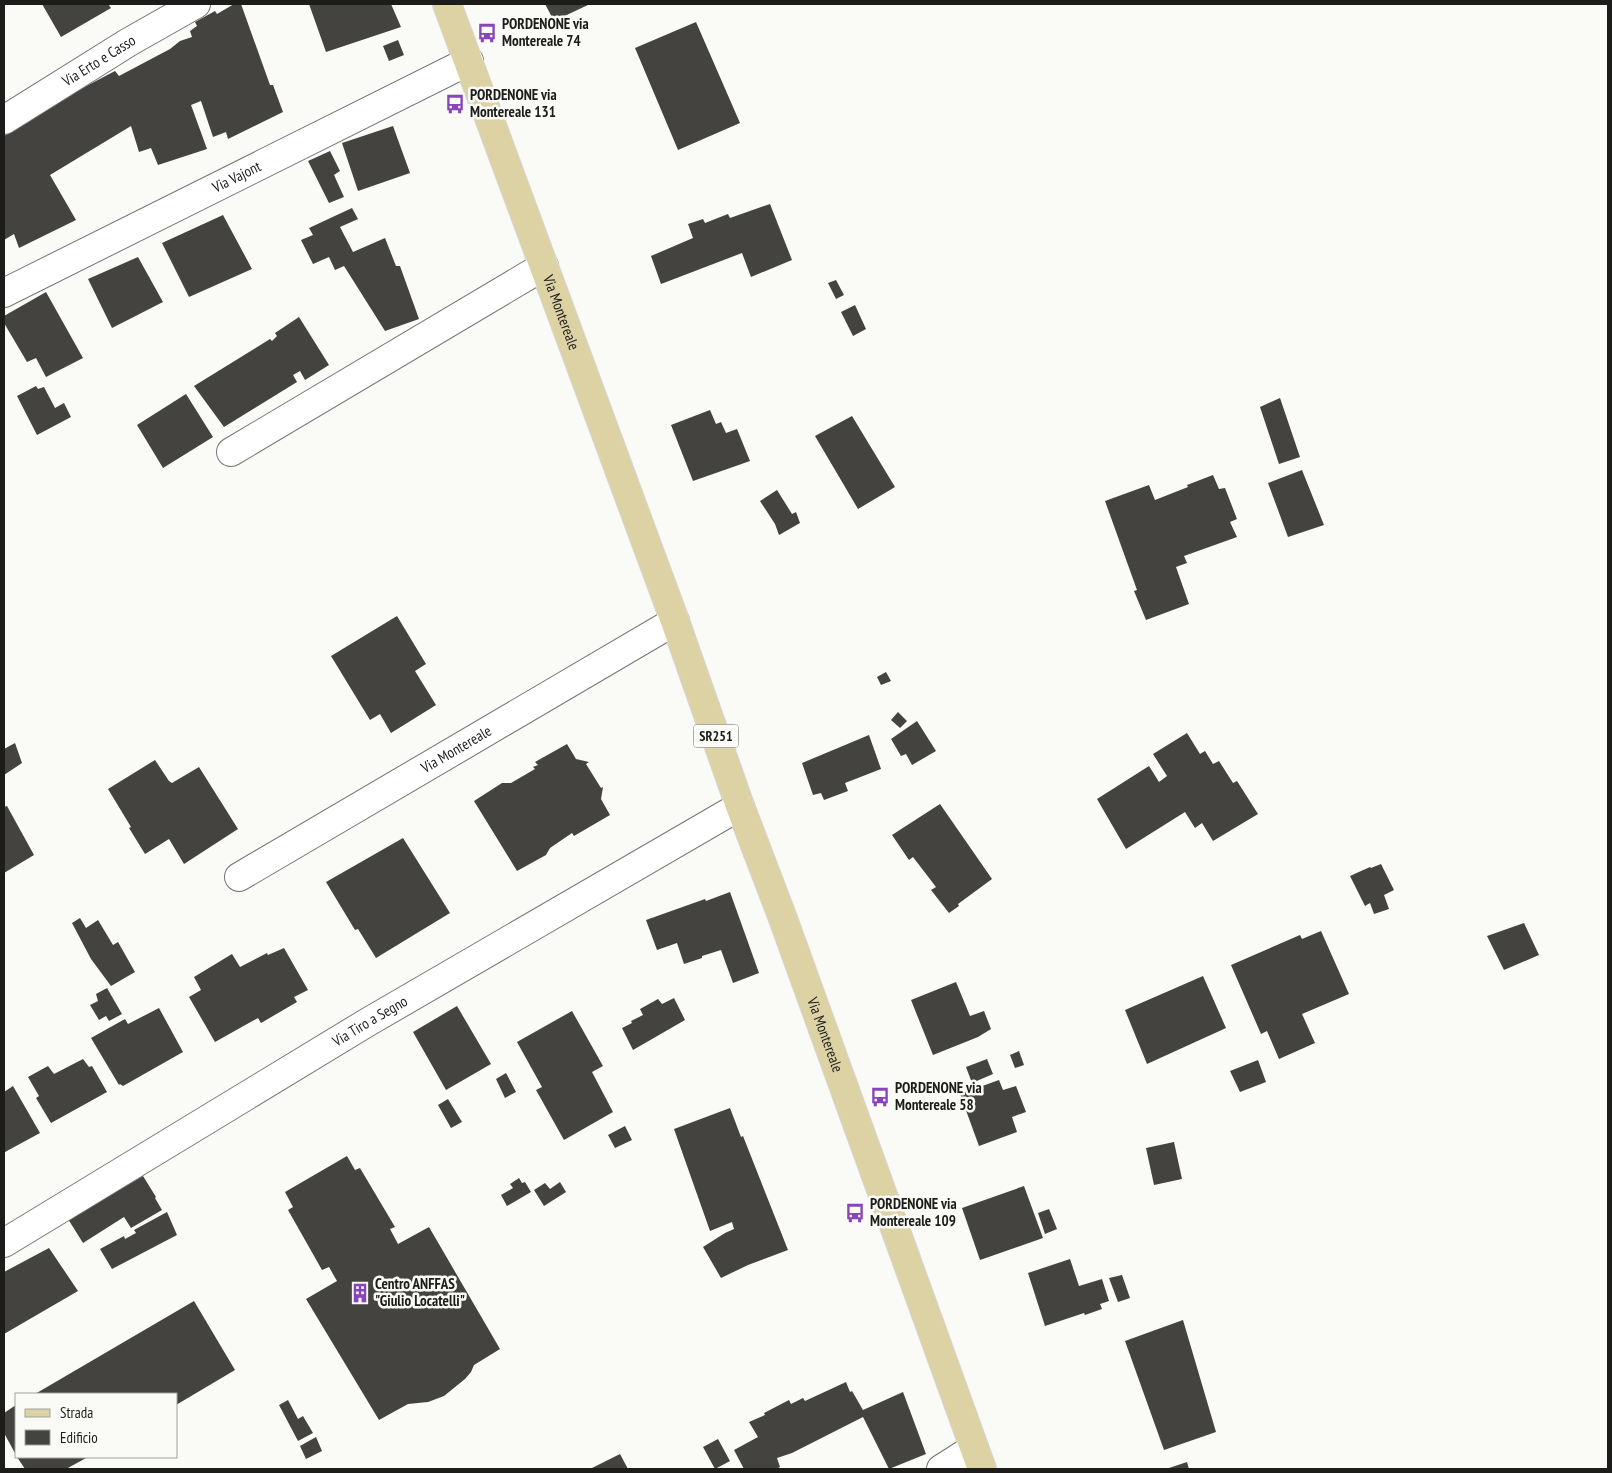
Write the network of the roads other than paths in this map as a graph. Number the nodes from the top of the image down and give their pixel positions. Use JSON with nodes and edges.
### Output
{"nodes":[{"id":1,"x":196,"y":4,"type":"edge"},
{"id":2,"x":447,"y":4,"type":"edge"},
{"id":3,"x":468,"y":61,"type":"junction"},
{"id":4,"x":4,"y":120,"type":"edge"},
{"id":5,"x":544,"y":266,"type":"junction"},
{"id":6,"x":4,"y":293,"type":"edge"},
{"id":7,"x":231,"y":452,"type":"dead end"},
{"id":8,"x":675,"y":621,"type":"junction"},
{"id":9,"x":740,"y":806,"type":"junction"},
{"id":10,"x":239,"y":877,"type":"dead end"},
{"id":11,"x":4,"y":1243,"type":"edge"},
{"id":12,"x":978,"y":1459,"type":"edge"},
{"id":13,"x":942,"y":1469,"type":"edge"}],
"edges":[{"from":1,"to":4,"type":"street","name":"Via Erto e Casso"},
{"from":2,"to":3,"type":"main road","name":"Via Montereale","number":"SR251"},
{"from":3,"to":5,"type":"main road","name":"Via Montereale","number":"SR251"},
{"from":3,"to":6,"type":"street","name":"Via Vajont"},
{"from":5,"to":7,"type":"street"},
{"from":5,"to":8,"type":"main road","name":"Via Montereale","number":"SR251"},
{"from":8,"to":9,"type":"main road","name":"Via Montereale","number":"SR251"},
{"from":8,"to":10,"type":"street","name":"Via Montereale"},
{"from":9,"to":11,"type":"street","name":"Via Tiro a Segno"},
{"from":9,"to":12,"type":"main road","name":"Via Montereale","number":"SR251"},
{"from":12,"to":13,"type":"street","name":"Via Montereale"}]}
